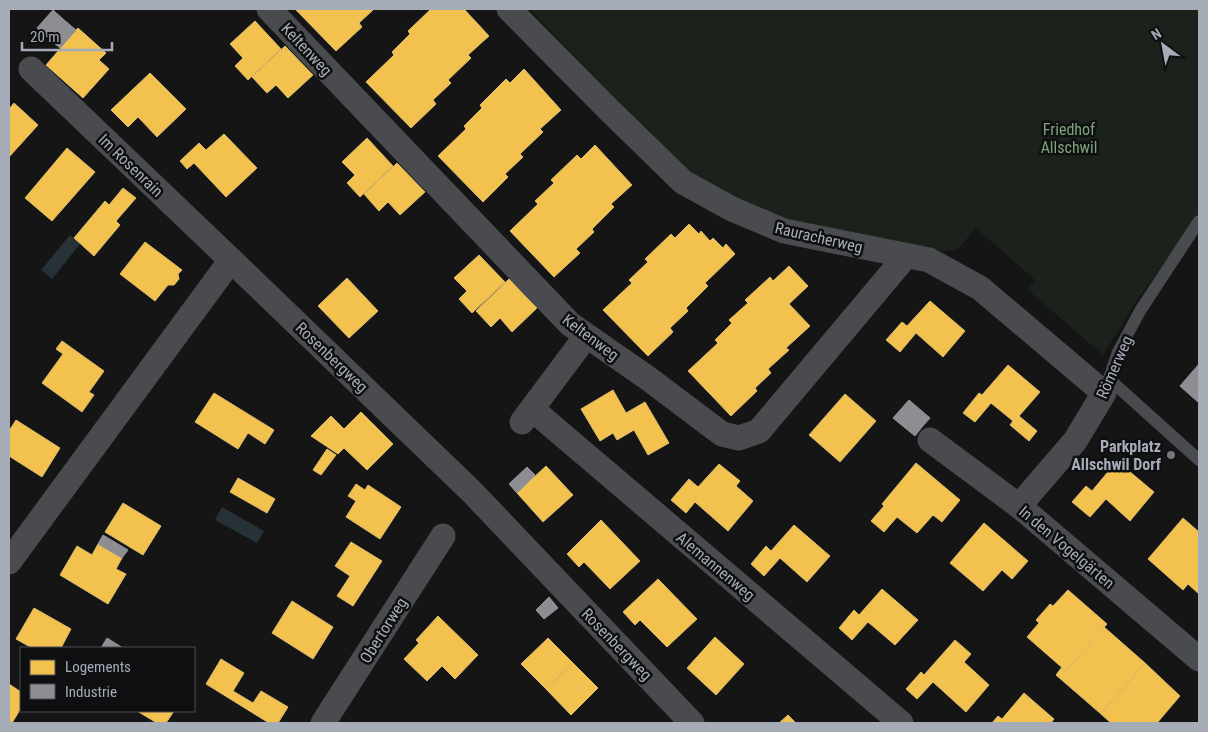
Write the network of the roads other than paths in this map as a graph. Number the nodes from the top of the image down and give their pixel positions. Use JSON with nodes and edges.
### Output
{"nodes":[{"id":1,"x":270,"y":9,"type":"edge"},
{"id":2,"x":509,"y":9,"type":"edge"},
{"id":3,"x":31,"y":69,"type":"dead end"},
{"id":4,"x":1199,"y":221,"type":"edge"},
{"id":5,"x":906,"y":256,"type":"junction"},
{"id":6,"x":231,"y":260,"type":"junction"},
{"id":7,"x":578,"y":347,"type":"dead end"},
{"id":8,"x":1106,"y":386,"type":"junction"},
{"id":9,"x":930,"y":440,"type":"dead end"},
{"id":10,"x":1199,"y":460,"type":"edge"},
{"id":11,"x":1019,"y":506,"type":"junction"},
{"id":12,"x":443,"y":536,"type":"dead end"},
{"id":13,"x":13,"y":547,"type":"edge"},
{"id":14,"x":1199,"y":660,"type":"edge"},
{"id":15,"x":323,"y":723,"type":"edge"},
{"id":16,"x":692,"y":723,"type":"edge"},
{"id":17,"x":901,"y":723,"type":"edge"}],
"edges":[{"from":1,"to":5,"type":"street","name":"Keltenweg"},
{"from":2,"to":5,"type":"street","name":"Rauracherweg"},
{"from":3,"to":6,"type":"street","name":"Im Rosenrain"},
{"from":4,"to":8,"type":"lane","name":"Römerweg"},
{"from":5,"to":8,"type":"street","name":"Rauracherweg"},
{"from":6,"to":13,"type":"street"},
{"from":6,"to":16,"type":"street","name":"Rosenbergweg"},
{"from":7,"to":17,"type":"street","name":"Alemannenweg"},
{"from":8,"to":10,"type":"lane"},
{"from":8,"to":11,"type":"street","name":"Römerweg"},
{"from":9,"to":11,"type":"street","name":"In den Vogelgärten"},
{"from":11,"to":14,"type":"street","name":"In den Vogelgärten"},
{"from":12,"to":15,"type":"street","name":"Obertorweg"}]}
